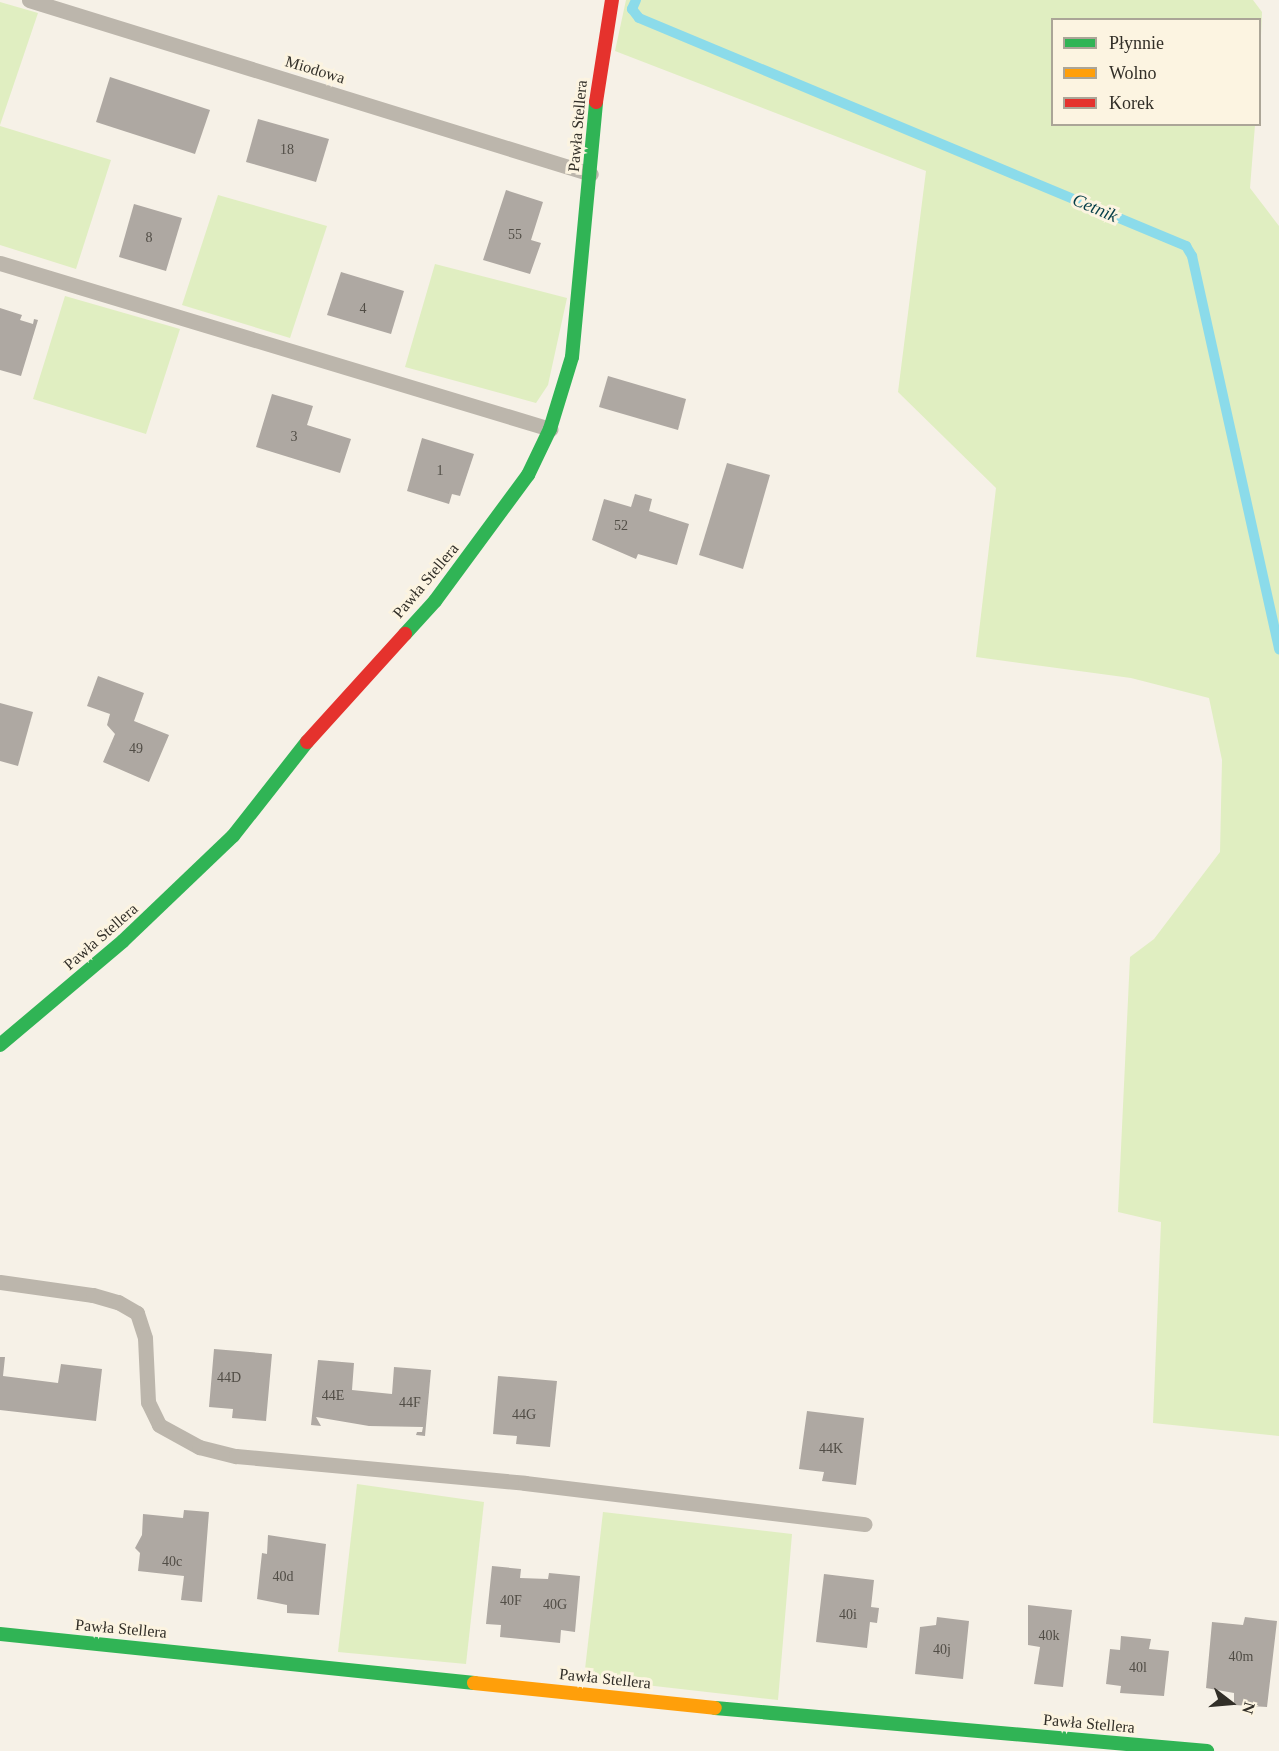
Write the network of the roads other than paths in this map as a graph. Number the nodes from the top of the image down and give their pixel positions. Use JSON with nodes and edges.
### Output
{"nodes":[{"id":1,"x":29,"y":0,"type":"edge"},
{"id":2,"x":612,"y":0,"type":"edge"},
{"id":3,"x":591,"y":174,"type":"junction"},
{"id":4,"x":0,"y":262,"type":"edge"},
{"id":5,"x":550,"y":429,"type":"junction"},
{"id":6,"x":0,"y":1045,"type":"edge"},
{"id":7,"x":0,"y":1282,"type":"edge"},
{"id":8,"x":865,"y":1524,"type":"dead end"},
{"id":9,"x":0,"y":1635,"type":"edge"},
{"id":10,"x":1207,"y":1751,"type":"edge"}],
"edges":[{"from":1,"to":3,"type":"lane","name":"Miodowa"},
{"from":2,"to":3,"type":"street","name":"Pawła Stellera"},
{"from":3,"to":5,"type":"street","name":"Pawła Stellera"},
{"from":4,"to":5,"type":"lane"},
{"from":5,"to":6,"type":"street","name":"Pawła Stellera"},
{"from":7,"to":8,"type":"lane"},
{"from":9,"to":10,"type":"street","name":"Pawła Stellera"}]}
